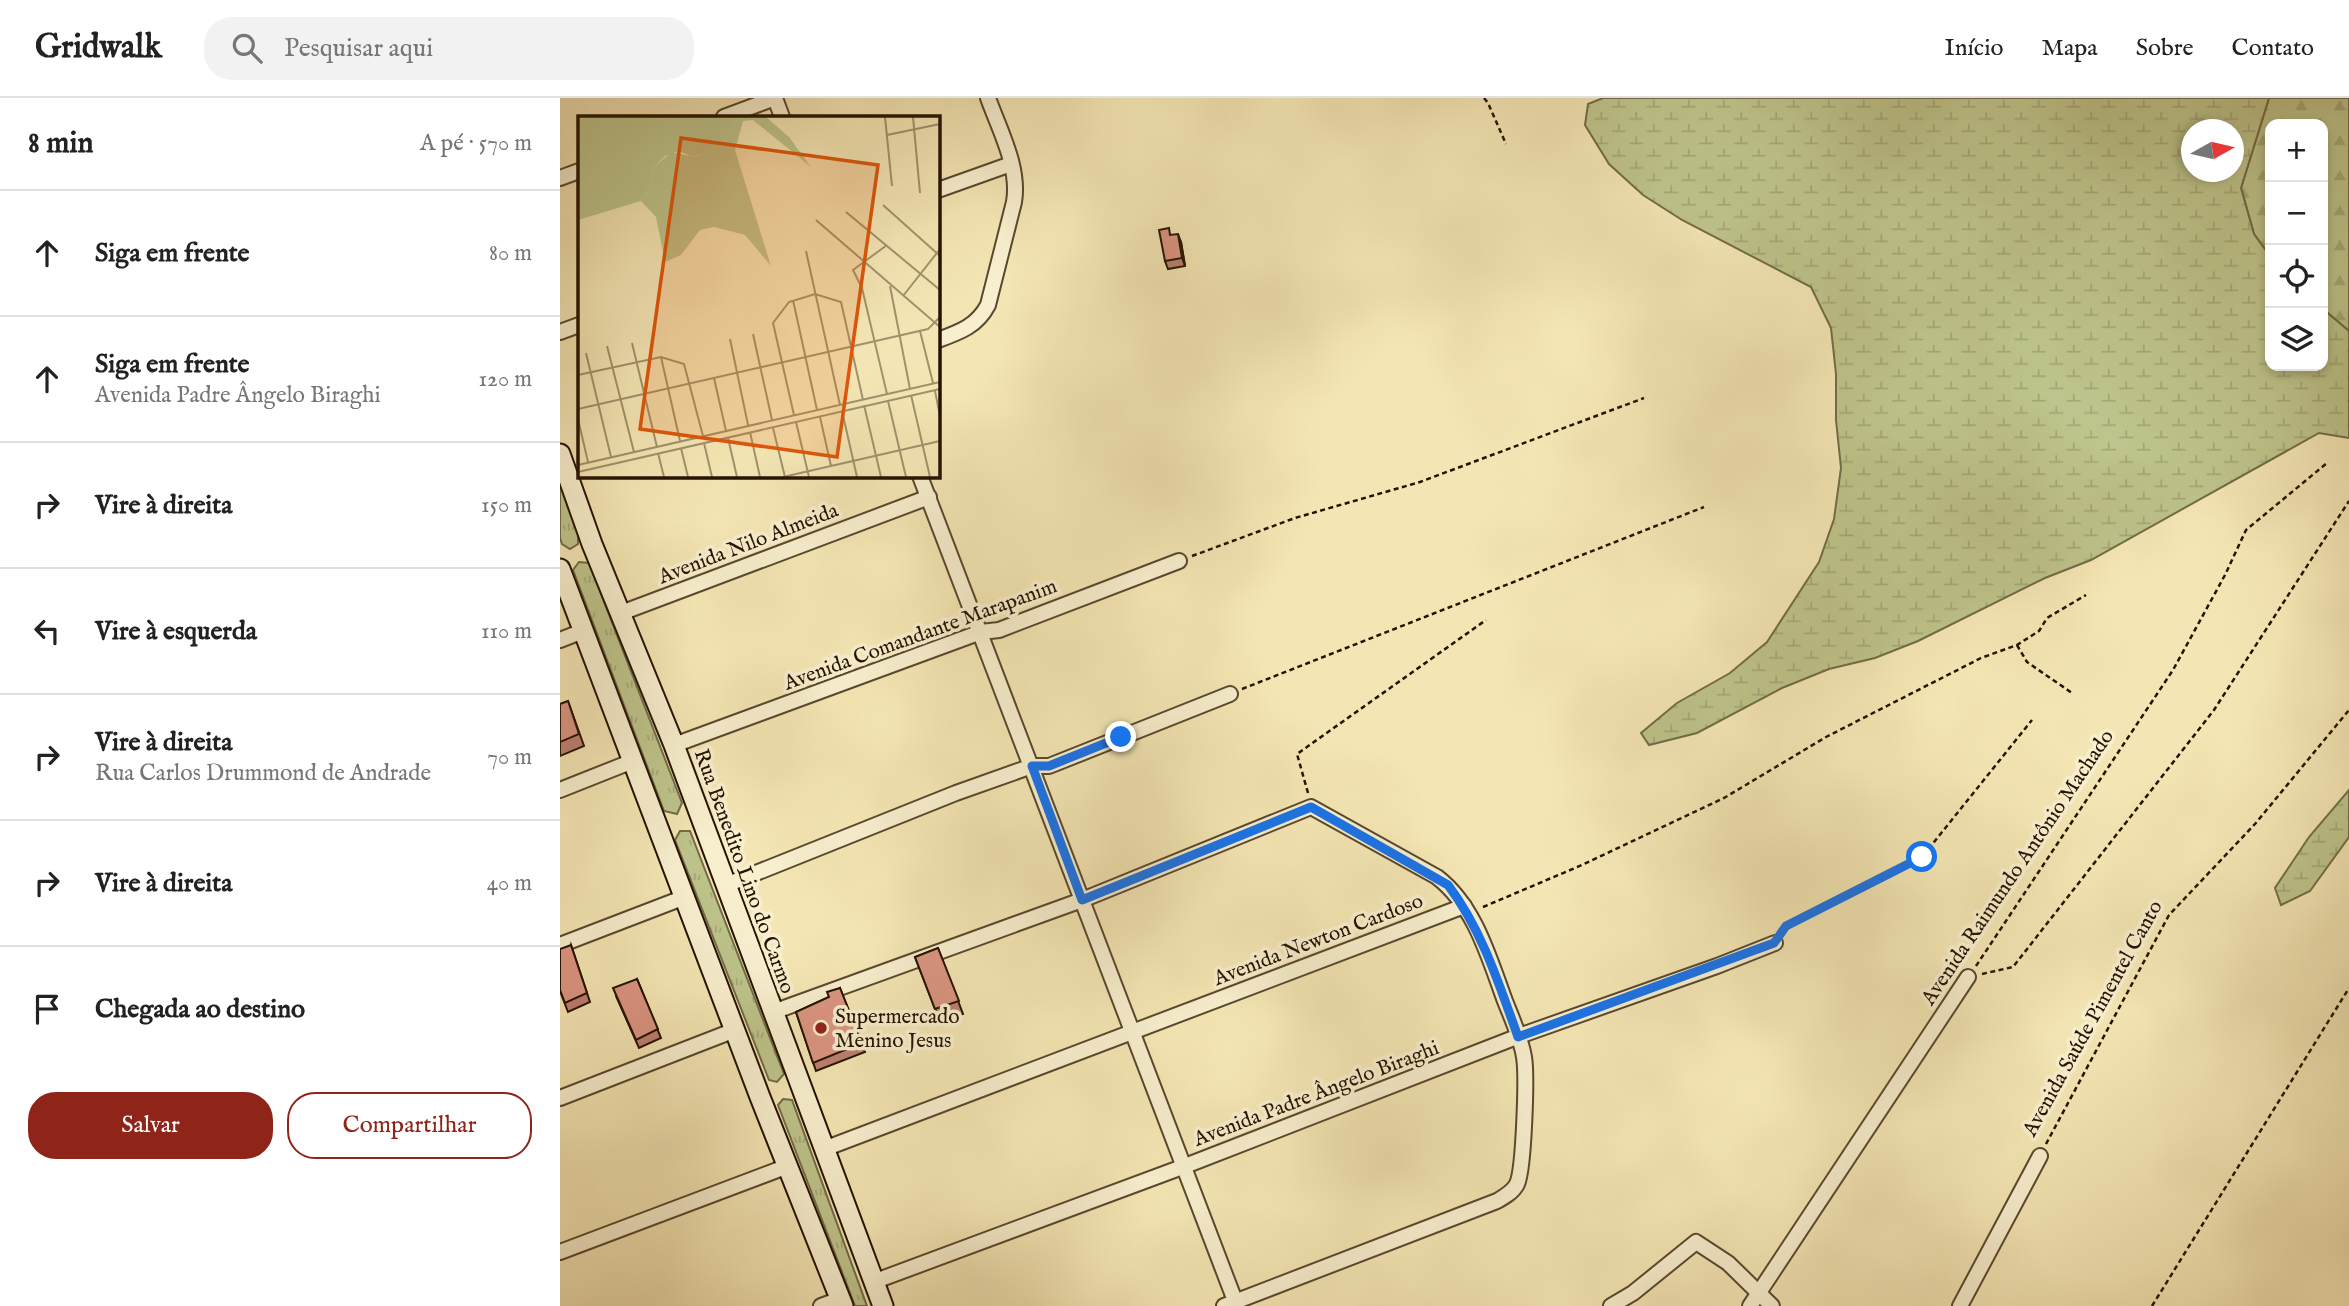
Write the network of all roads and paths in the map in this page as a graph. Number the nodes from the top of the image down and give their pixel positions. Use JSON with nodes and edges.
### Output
{"nodes":[{"id":1,"x":775,"y":98,"type":"edge"},
{"id":2,"x":988,"y":98,"type":"edge"},
{"id":3,"x":1484,"y":98,"type":"edge"},
{"id":4,"x":727,"y":116,"type":"edge"},
{"id":5,"x":782,"y":116,"type":"edge"},
{"id":6,"x":1506,"y":144,"type":"dead end"},
{"id":7,"x":1012,"y":164,"type":"junction"},
{"id":8,"x":578,"y":171,"type":"edge"},
{"id":9,"x":560,"y":178,"type":"edge"},
{"id":10,"x":940,"y":189,"type":"edge"},
{"id":11,"x":578,"y":324,"type":"edge"},
{"id":12,"x":560,"y":332,"type":"edge"},
{"id":13,"x":940,"y":339,"type":"edge"},
{"id":14,"x":1644,"y":398,"type":"dead end"},
{"id":15,"x":560,"y":454,"type":"edge"},
{"id":16,"x":2327,"y":463,"type":"dead end"},
{"id":17,"x":576,"y":478,"type":"edge"},
{"id":18,"x":921,"y":478,"type":"edge"},
{"id":19,"x":929,"y":497,"type":"junction"},
{"id":20,"x":2349,"y":501,"type":"edge"},
{"id":21,"x":1704,"y":507,"type":"dead end"},
{"id":22,"x":1179,"y":561,"type":"joint"},
{"id":23,"x":560,"y":569,"type":"edge"},
{"id":24,"x":2086,"y":595,"type":"dead end"},
{"id":25,"x":621,"y":613,"type":"junction"},
{"id":26,"x":1486,"y":620,"type":"dead end"},
{"id":27,"x":583,"y":631,"type":"junction"},
{"id":28,"x":981,"y":632,"type":"junction"},
{"id":29,"x":560,"y":640,"type":"edge"},
{"id":30,"x":2017,"y":645,"type":"junction"},
{"id":31,"x":2072,"y":692,"type":"dead end"},
{"id":32,"x":1230,"y":694,"type":"joint"},
{"id":33,"x":2349,"y":710,"type":"edge"},
{"id":34,"x":2032,"y":720,"type":"dead end"},
{"id":35,"x":674,"y":746,"type":"junction"},
{"id":36,"x":633,"y":761,"type":"junction"},
{"id":37,"x":1032,"y":766,"type":"junction"},
{"id":38,"x":560,"y":790,"type":"edge"},
{"id":39,"x":1311,"y":807,"type":"junction"},
{"id":40,"x":726,"y":885,"type":"junction"},
{"id":41,"x":685,"y":897,"type":"junction"},
{"id":42,"x":1082,"y":900,"type":"junction"},
{"id":43,"x":1464,"y":906,"type":"junction"},
{"id":44,"x":1774,"y":943,"type":"joint"},
{"id":45,"x":560,"y":945,"type":"edge"},
{"id":46,"x":1968,"y":977,"type":"junction"},
{"id":47,"x":2349,"y":988,"type":"edge"},
{"id":48,"x":773,"y":1013,"type":"junction"},
{"id":49,"x":735,"y":1030,"type":"junction"},
{"id":50,"x":1132,"y":1033,"type":"junction"},
{"id":51,"x":1518,"y":1037,"type":"junction"},
{"id":52,"x":560,"y":1098,"type":"edge"},
{"id":53,"x":824,"y":1149,"type":"junction"},
{"id":54,"x":2040,"y":1156,"type":"joint"},
{"id":55,"x":788,"y":1166,"type":"junction"},
{"id":56,"x":1185,"y":1166,"type":"junction"},
{"id":57,"x":560,"y":1252,"type":"edge"},
{"id":58,"x":873,"y":1282,"type":"junction"},
{"id":59,"x":1759,"y":1291,"type":"junction"},
{"id":60,"x":841,"y":1302,"type":"edge"},
{"id":61,"x":1232,"y":1305,"type":"edge"},
{"id":62,"x":821,"y":1306,"type":"edge"},
{"id":63,"x":883,"y":1306,"type":"edge"},
{"id":64,"x":1611,"y":1306,"type":"edge"},
{"id":65,"x":1750,"y":1306,"type":"edge"},
{"id":66,"x":1772,"y":1306,"type":"edge"},
{"id":67,"x":1960,"y":1306,"type":"edge"},
{"id":68,"x":2152,"y":1306,"type":"edge"}],
"edges":[{"from":1,"to":4,"type":"street"},
{"from":1,"to":5,"type":"street"},
{"from":2,"to":7,"type":"street"},
{"from":3,"to":6,"type":"path"},
{"from":7,"to":10,"type":"street"},
{"from":7,"to":13,"type":"street"},
{"from":8,"to":9,"type":"street"},
{"from":11,"to":12,"type":"street"},
{"from":14,"to":22,"type":"path"},
{"from":15,"to":17,"type":"main road","name":"Rua Benedito Lino do Carmo"},
{"from":16,"to":46,"type":"path","name":"Avenida Raimundo Antônio Machado"},
{"from":17,"to":25,"type":"main road","name":"Rua Benedito Lino do Carmo"},
{"from":18,"to":19,"type":"street"},
{"from":19,"to":25,"type":"street","name":"Avenida Nilo Almeida"},
{"from":19,"to":28,"type":"street"},
{"from":20,"to":46,"type":"path"},
{"from":21,"to":32,"type":"path"},
{"from":22,"to":28,"type":"street","name":"Avenida Comandante Marapanim"},
{"from":23,"to":27,"type":"main road"},
{"from":24,"to":30,"type":"path"},
{"from":25,"to":35,"type":"main road","name":"Rua Benedito Lino do Carmo"},
{"from":26,"to":39,"type":"path"},
{"from":27,"to":29,"type":"street"},
{"from":27,"to":36,"type":"main road"},
{"from":28,"to":35,"type":"street","name":"Avenida Comandante Marapanim"},
{"from":28,"to":37,"type":"street"},
{"from":30,"to":31,"type":"path"},
{"from":30,"to":43,"type":"path"},
{"from":32,"to":37,"type":"street"},
{"from":33,"to":54,"type":"path","name":"Avenida Saúde Pimentel Canto"},
{"from":34,"to":44,"type":"path"},
{"from":35,"to":40,"type":"main road","name":"Rua Benedito Lino do Carmo"},
{"from":36,"to":38,"type":"street"},
{"from":36,"to":41,"type":"main road"},
{"from":37,"to":40,"type":"street"},
{"from":37,"to":42,"type":"street"},
{"from":39,"to":42,"type":"street"},
{"from":39,"to":43,"type":"street"},
{"from":40,"to":48,"type":"main road","name":"Rua Benedito Lino do Carmo"},
{"from":41,"to":45,"type":"street"},
{"from":41,"to":49,"type":"main road"},
{"from":42,"to":48,"type":"street"},
{"from":42,"to":50,"type":"street"},
{"from":43,"to":50,"type":"street","name":"Avenida Newton Cardoso"},
{"from":43,"to":51,"type":"street"},
{"from":44,"to":51,"type":"street","name":"Avenida Padre Ângelo Biraghi"},
{"from":46,"to":59,"type":"street","name":"Avenida Raimundo Antônio Machado"},
{"from":47,"to":68,"type":"path"},
{"from":48,"to":53,"type":"main road","name":"Rua Benedito Lino do Carmo"},
{"from":49,"to":52,"type":"street"},
{"from":49,"to":55,"type":"main road"},
{"from":50,"to":53,"type":"street","name":"Avenida Newton Cardoso"},
{"from":50,"to":56,"type":"street"},
{"from":51,"to":56,"type":"street","name":"Avenida Padre Ângelo Biraghi"},
{"from":51,"to":61,"type":"street"},
{"from":53,"to":58,"type":"main road","name":"Rua Benedito Lino do Carmo"},
{"from":54,"to":67,"type":"street","name":"Avenida Saúde Pimentel Canto"},
{"from":55,"to":57,"type":"street"},
{"from":55,"to":60,"type":"main road"},
{"from":56,"to":58,"type":"street","name":"Avenida Padre Ângelo Biraghi"},
{"from":56,"to":61,"type":"street"},
{"from":58,"to":63,"type":"main road","name":"Rua Benedito Lino do Carmo"},
{"from":59,"to":64,"type":"street"},
{"from":59,"to":65,"type":"street","name":"Avenida Raimundo Antônio Machado"},
{"from":59,"to":66,"type":"street"},
{"from":60,"to":62,"type":"street"}]}
